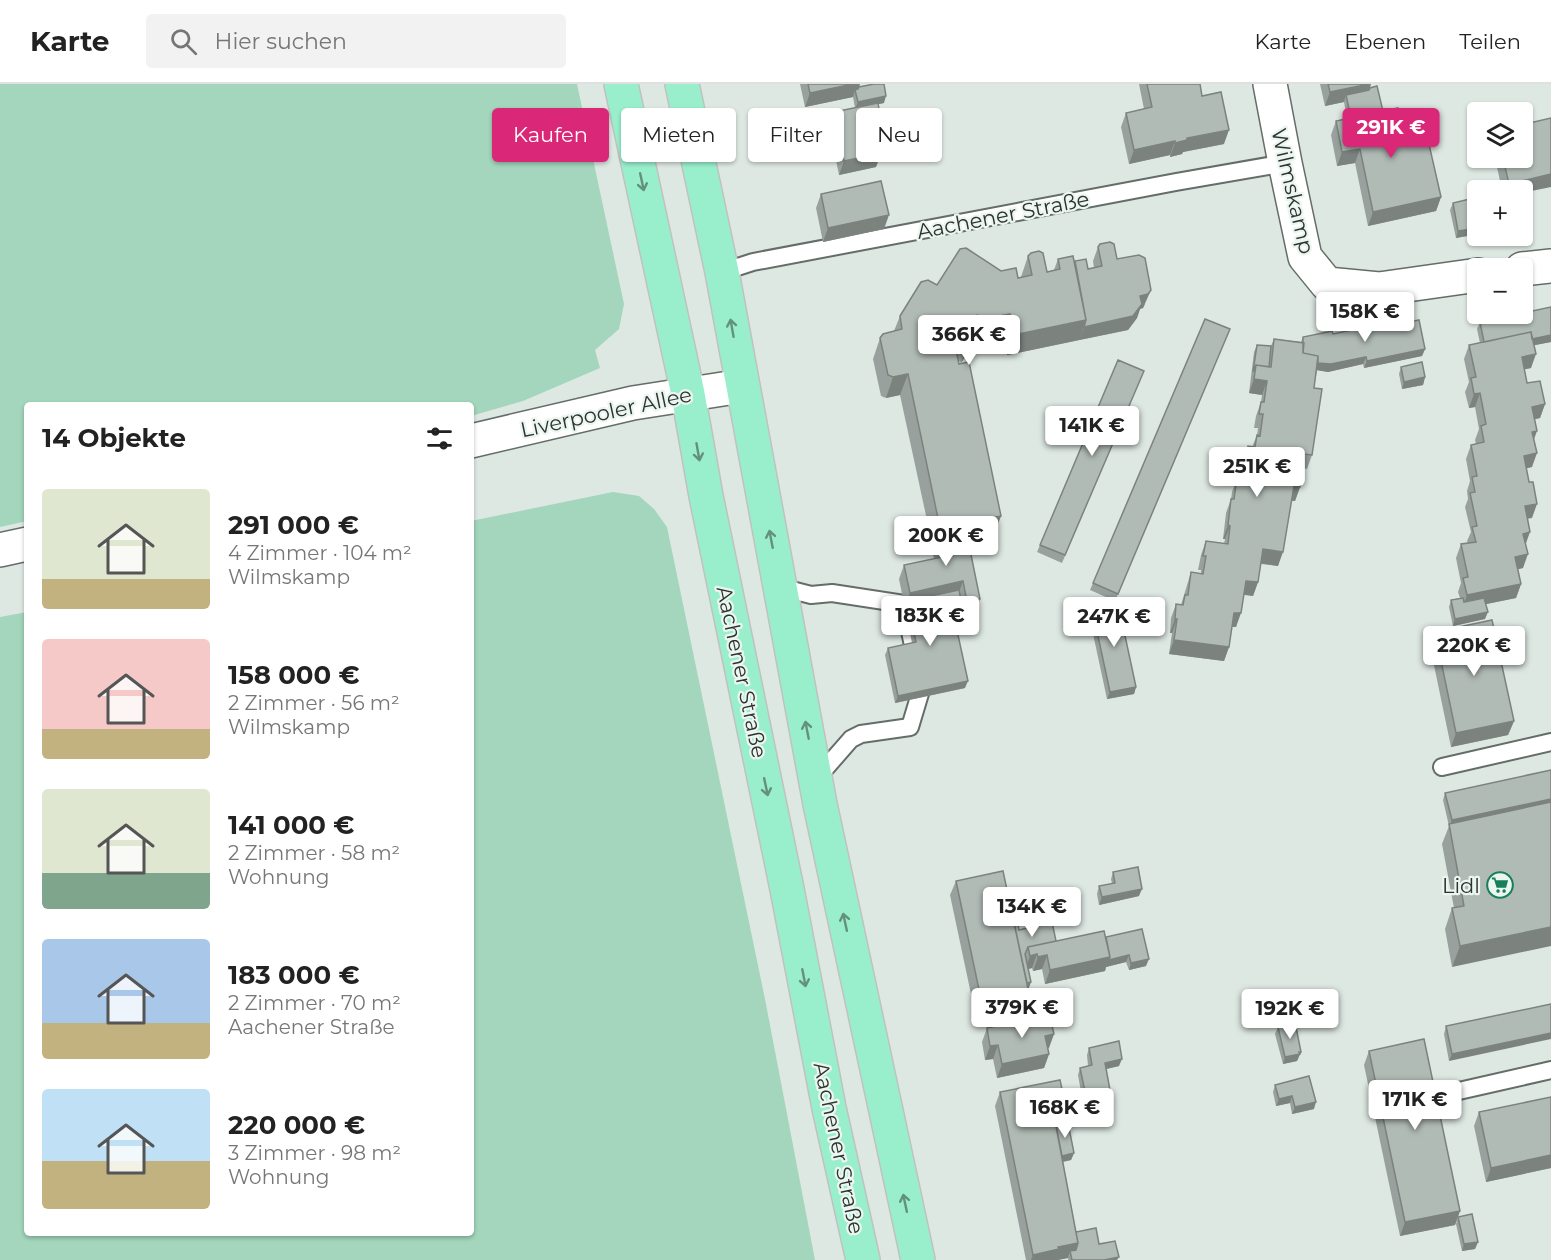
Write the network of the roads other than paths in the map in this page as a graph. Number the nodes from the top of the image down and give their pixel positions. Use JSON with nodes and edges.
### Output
{"nodes":[{"id":1,"x":621,"y":84,"type":"edge"},
{"id":2,"x":682,"y":84,"type":"edge"},
{"id":3,"x":1270,"y":84,"type":"edge"},
{"id":4,"x":1285,"y":163,"type":"junction"},
{"id":5,"x":1551,"y":266,"type":"edge"},
{"id":6,"x":1533,"y":268,"type":"edge"},
{"id":7,"x":722,"y":272,"type":"junction"},
{"id":8,"x":1467,"y":277,"type":"edge"},
{"id":9,"x":742,"y":386,"type":"junction"},
{"id":10,"x":688,"y":394,"type":"junction"},
{"id":11,"x":474,"y":440,"type":"edge"},
{"id":12,"x":24,"y":545,"type":"edge"},
{"id":13,"x":0,"y":550,"type":"edge"},
{"id":14,"x":780,"y":587,"type":"junction"},
{"id":15,"x":1551,"y":742,"type":"edge"},
{"id":16,"x":1442,"y":767,"type":"dead end"},
{"id":17,"x":816,"y":778,"type":"junction"},
{"id":18,"x":1551,"y":1070,"type":"edge"},
{"id":19,"x":1450,"y":1093,"type":"dead end"},
{"id":20,"x":863,"y":1260,"type":"edge"},
{"id":21,"x":918,"y":1260,"type":"edge"}],
"edges":[{"from":1,"to":10,"type":"main road","name":"Aachener Straße","one_way":true},
{"from":2,"to":7,"type":"main road"},
{"from":3,"to":4,"type":"street","name":"Wilmskamp"},
{"from":4,"to":7,"type":"lane","name":"Aachener Straße"},
{"from":4,"to":8,"type":"street","name":"Wilmskamp"},
{"from":5,"to":6,"type":"street"},
{"from":9,"to":7,"type":"main road","one_way":true},
{"from":9,"to":10,"type":"street","name":"Liverpooler Allee"},
{"from":14,"to":9,"type":"main road","one_way":true},
{"from":10,"to":11,"type":"street","name":"Liverpooler Allee"},
{"from":10,"to":20,"type":"main road","name":"Aachener Straße","one_way":true},
{"from":12,"to":13,"type":"street"},
{"from":17,"to":14,"type":"main road","one_way":true},
{"from":14,"to":17,"type":"lane"},
{"from":15,"to":16,"type":"lane"},
{"from":21,"to":17,"type":"main road","one_way":true},
{"from":18,"to":19,"type":"lane"}]}
